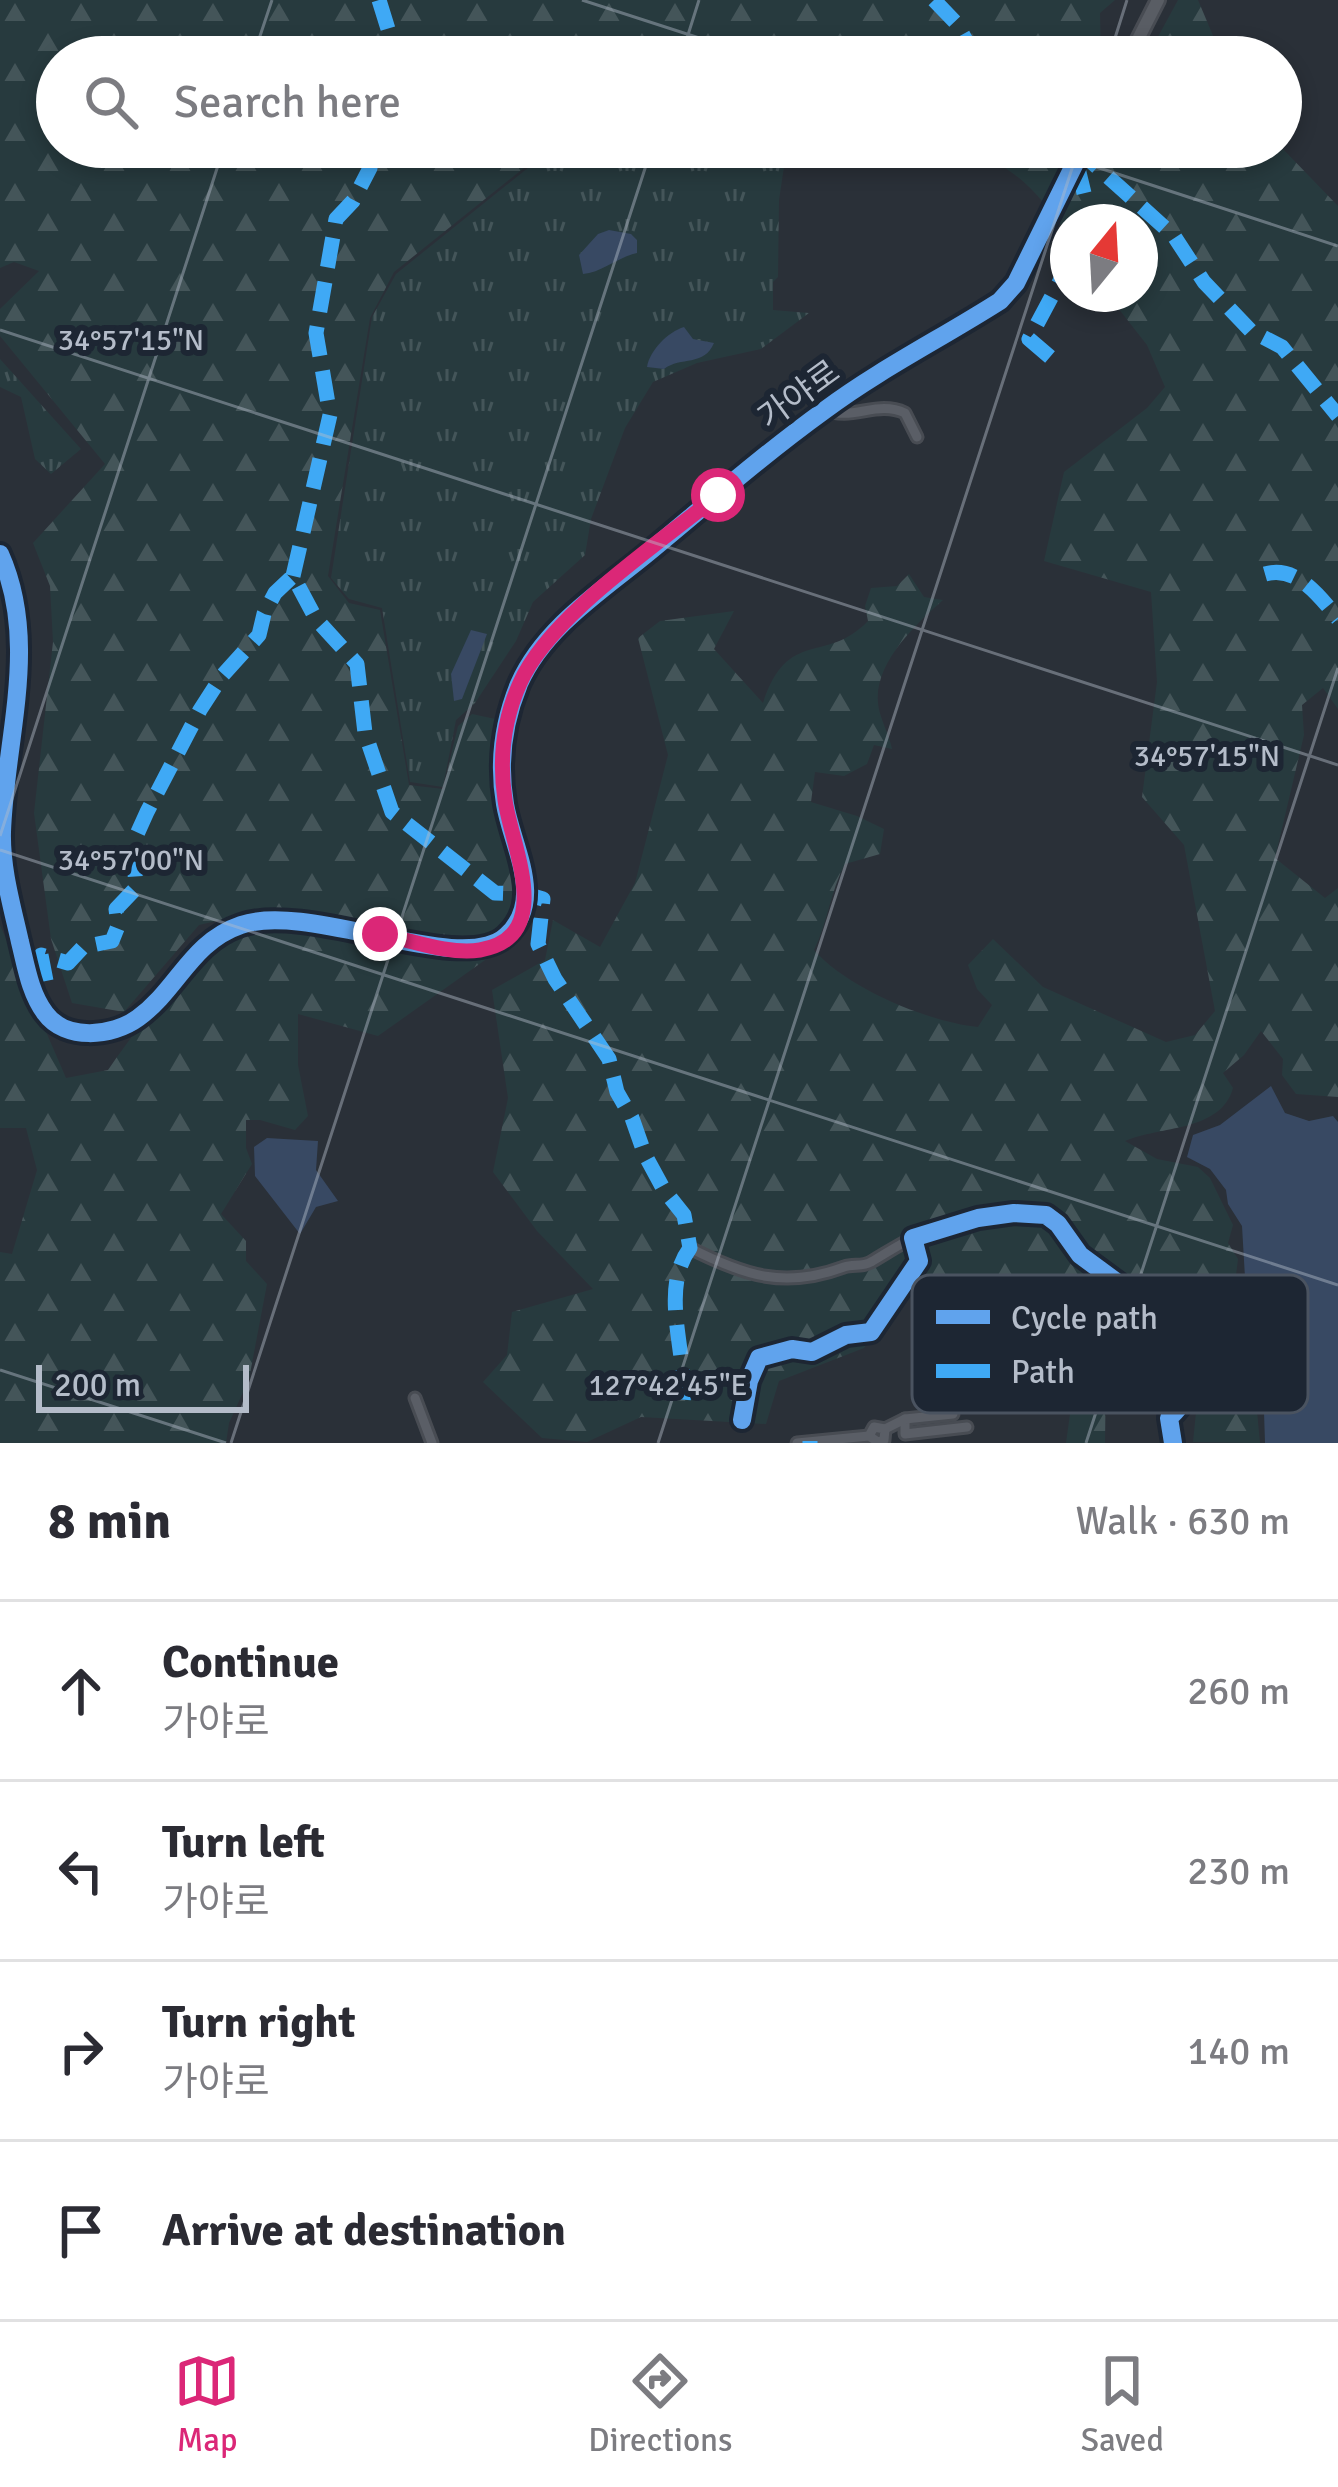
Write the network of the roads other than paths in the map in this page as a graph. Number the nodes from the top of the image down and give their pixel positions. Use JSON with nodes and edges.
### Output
{"nodes":[{"id":1,"x":1158,"y":0,"type":"edge"},
{"id":2,"x":1140,"y":36,"type":"edge"},
{"id":3,"x":1034,"y":248,"type":"tunnel mouth"},
{"id":4,"x":825,"y":410,"type":"junction"},
{"id":5,"x":916,"y":437,"type":"dead end"},
{"id":6,"x":0,"y":554,"type":"edge"},
{"id":7,"x":913,"y":1238,"type":"junction"},
{"id":8,"x":690,"y":1248,"type":"dead end"},
{"id":9,"x":1107,"y":1275,"type":"edge"},
{"id":10,"x":416,"y":1398,"type":"dead end"},
{"id":11,"x":1175,"y":1413,"type":"edge"},
{"id":12,"x":953,"y":1414,"type":"dead end"},
{"id":13,"x":742,"y":1420,"type":"dead end"},
{"id":14,"x":904,"y":1420,"type":"junction"},
{"id":15,"x":967,"y":1427,"type":"dead end"},
{"id":16,"x":837,"y":1441,"type":"edge"},
{"id":17,"x":810,"y":1442,"type":"edge"},
{"id":18,"x":432,"y":1443,"type":"edge"},
{"id":19,"x":796,"y":1443,"type":"edge"},
{"id":20,"x":1173,"y":1443,"type":"edge"}],
"edges":[{"from":1,"to":2,"type":"street"},
{"from":3,"to":4,"type":"street","name":"가야로"},
{"from":4,"to":5,"type":"street"},
{"from":4,"to":6,"type":"street","name":"가야로"},
{"from":7,"to":8,"type":"street"},
{"from":7,"to":9,"type":"street"},
{"from":7,"to":13,"type":"street"},
{"from":10,"to":18,"type":"street"},
{"from":11,"to":20,"type":"street"},
{"from":12,"to":14,"type":"street"},
{"from":14,"to":15,"type":"street"},
{"from":14,"to":16,"type":"street"},
{"from":16,"to":17,"type":"street"},
{"from":17,"to":19,"type":"street"}]}
